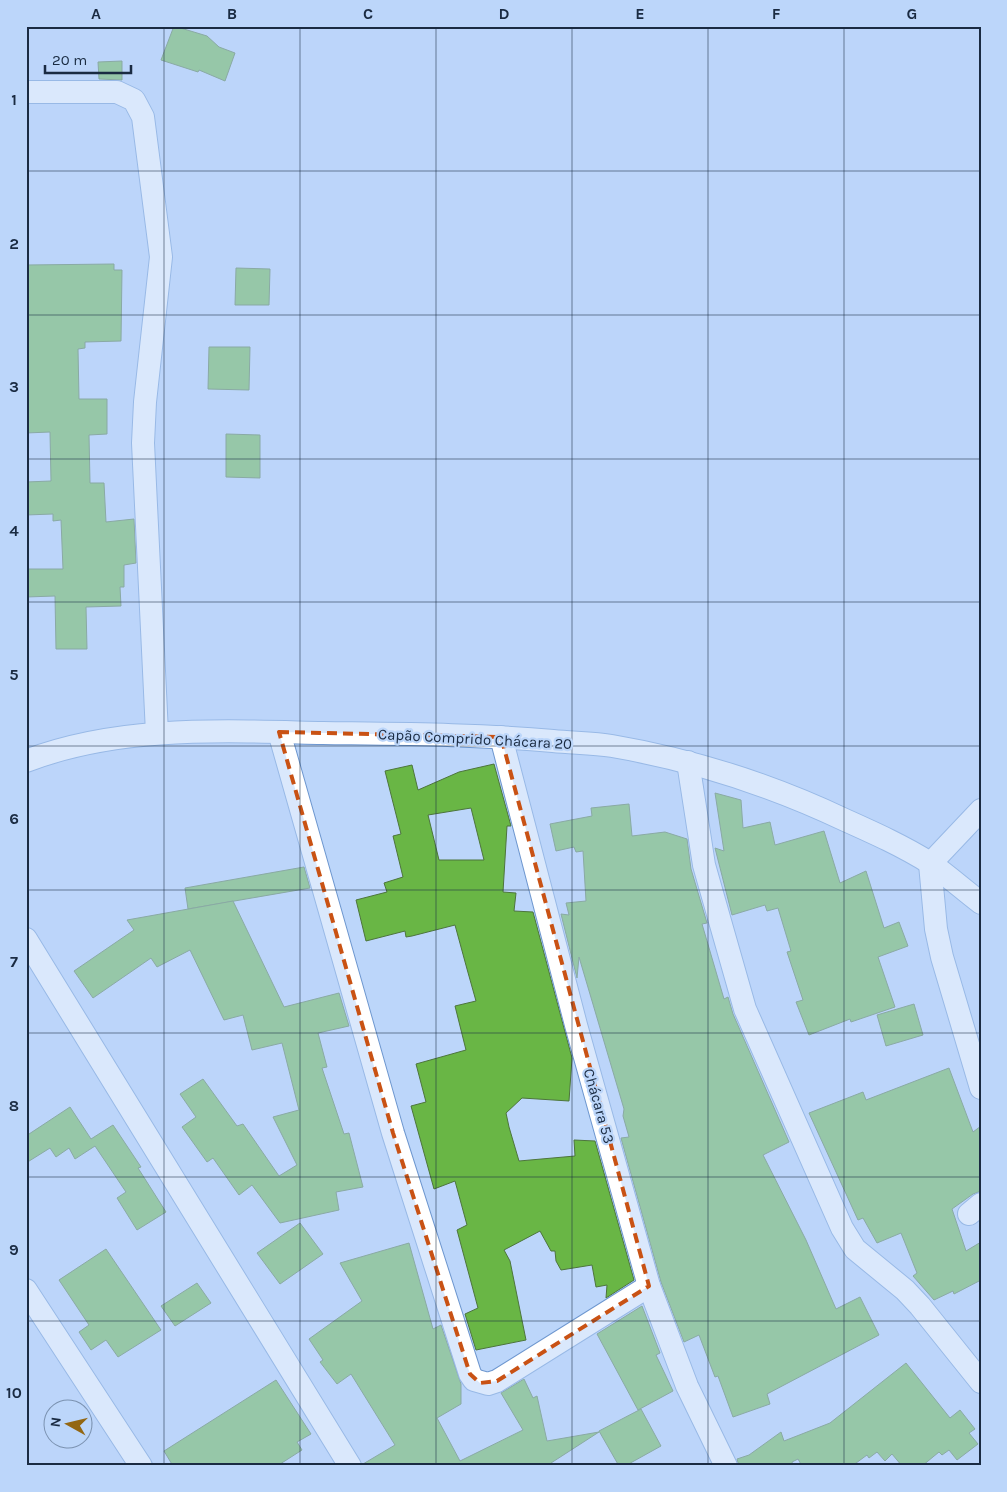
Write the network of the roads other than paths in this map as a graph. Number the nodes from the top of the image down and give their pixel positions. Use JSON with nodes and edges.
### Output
{"nodes":[{"id":1,"x":26,"y":92,"type":"edge"},
{"id":2,"x":279,"y":732,"type":"junction"},
{"id":3,"x":156,"y":733,"type":"junction"},
{"id":4,"x":501,"y":737,"type":"junction"},
{"id":5,"x":26,"y":761,"type":"edge"},
{"id":6,"x":688,"y":762,"type":"junction"},
{"id":7,"x":981,"y":810,"type":"edge"},
{"id":8,"x":930,"y":864,"type":"junction"},
{"id":9,"x":981,"y":904,"type":"edge"},
{"id":10,"x":26,"y":939,"type":"edge"},
{"id":11,"x":981,"y":1088,"type":"edge"},
{"id":12,"x":649,"y":1286,"type":"junction"},
{"id":13,"x":26,"y":1290,"type":"edge"},
{"id":14,"x":981,"y":1382,"type":"edge"},
{"id":15,"x":141,"y":1466,"type":"edge"},
{"id":16,"x":350,"y":1466,"type":"edge"},
{"id":17,"x":726,"y":1466,"type":"edge"}],
"edges":[{"from":1,"to":3,"type":"street"},
{"from":2,"to":3,"type":"street","name":"Capão Comprido Chácara 20"},
{"from":2,"to":4,"type":"street","name":"Capão Comprido Chácara 20"},
{"from":2,"to":12,"type":"street"},
{"from":3,"to":5,"type":"street","name":"Capão Comprido Chácara 20"},
{"from":4,"to":6,"type":"street","name":"Capão Comprido Chácara 20"},
{"from":4,"to":12,"type":"street","name":"Chácara 53"},
{"from":6,"to":8,"type":"street","name":"Capão Comprido Chácara 20"},
{"from":6,"to":14,"type":"street"},
{"from":7,"to":8,"type":"street"},
{"from":8,"to":9,"type":"street","name":"Capão Comprido Chácara 20"},
{"from":8,"to":11,"type":"street"},
{"from":10,"to":16,"type":"street"},
{"from":12,"to":17,"type":"street","name":"Chácara 53"},
{"from":13,"to":15,"type":"street"}]}
